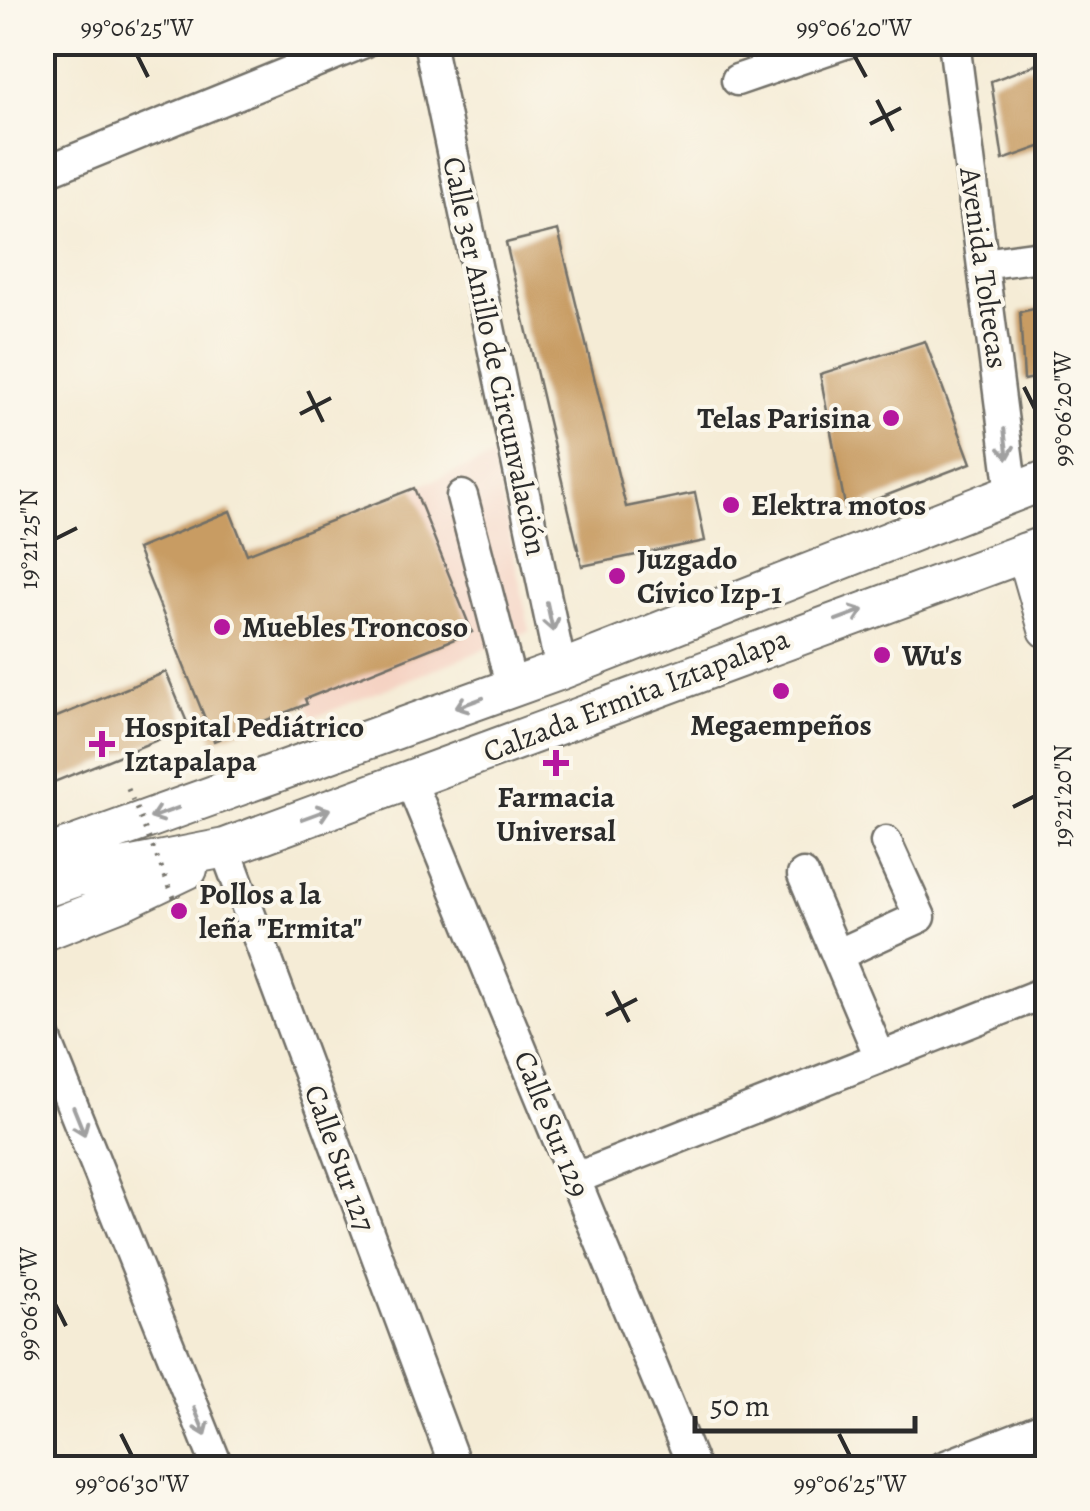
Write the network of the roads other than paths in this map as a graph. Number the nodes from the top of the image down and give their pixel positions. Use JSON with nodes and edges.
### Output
{"nodes":[{"id":1,"x":364,"y":42,"type":"edge"},
{"id":2,"x":429,"y":42,"type":"edge"},
{"id":3,"x":848,"y":42,"type":"edge"},
{"id":4,"x":954,"y":42,"type":"edge"},
{"id":5,"x":737,"y":80,"type":"dead end"},
{"id":6,"x":42,"y":173,"type":"edge"},
{"id":7,"x":1048,"y":255,"type":"edge"},
{"id":8,"x":983,"y":264,"type":"junction"},
{"id":9,"x":1048,"y":479,"type":"edge"},
{"id":10,"x":1012,"y":493,"type":"junction"},
{"id":11,"x":462,"y":496,"type":"dead end"},
{"id":12,"x":1037,"y":548,"type":"edge"},
{"id":13,"x":1048,"y":629,"type":"edge"},
{"id":14,"x":561,"y":670,"type":"junction"},
{"id":15,"x":512,"y":688,"type":"junction"},
{"id":16,"x":410,"y":780,"type":"junction"},
{"id":17,"x":886,"y":842,"type":"dead end"},
{"id":18,"x":225,"y":848,"type":"junction"},
{"id":19,"x":42,"y":857,"type":"edge"},
{"id":20,"x":803,"y":875,"type":"dead end"},
{"id":21,"x":59,"y":883,"type":"edge"},
{"id":22,"x":42,"y":932,"type":"edge"},
{"id":23,"x":837,"y":955,"type":"junction"},
{"id":24,"x":1048,"y":991,"type":"edge"},
{"id":25,"x":42,"y":1030,"type":"edge"},
{"id":26,"x":880,"y":1057,"type":"junction"},
{"id":27,"x":574,"y":1178,"type":"junction"},
{"id":28,"x":1048,"y":1426,"type":"edge"},
{"id":29,"x":218,"y":1468,"type":"edge"},
{"id":30,"x":456,"y":1468,"type":"edge"},
{"id":31,"x":694,"y":1468,"type":"edge"},
{"id":32,"x":941,"y":1468,"type":"edge"}],
"edges":[{"from":1,"to":6,"type":"street"},
{"from":2,"to":14,"type":"street","name":"Calle 3er Anillo de Circunvalación","one_way":true},
{"from":3,"to":5,"type":"street"},
{"from":4,"to":8,"type":"street","name":"Avenida Toltecas"},
{"from":7,"to":8,"type":"street"},
{"from":8,"to":10,"type":"street","name":"Avenida Toltecas","one_way":true},
{"from":9,"to":10,"type":"main road","name":"Calzada Ermita Iztapalapa"},
{"from":10,"to":14,"type":"main road","name":"Calzada Ermita Iztapalapa"},
{"from":11,"to":15,"type":"street"},
{"from":12,"to":13,"type":"main road"},
{"from":16,"to":12,"type":"main road","name":"Calzada Ermita Iztapalapa","one_way":true},
{"from":14,"to":15,"type":"main road","name":"Calzada Ermita Iztapalapa"},
{"from":15,"to":19,"type":"main road","name":"Calzada Ermita Iztapalapa","one_way":true},
{"from":18,"to":16,"type":"main road","name":"Calzada Ermita Iztapalapa","one_way":true},
{"from":16,"to":27,"type":"street","name":"Calle Sur 129"},
{"from":17,"to":23,"type":"street"},
{"from":18,"to":21,"type":"main road","name":"Calzada Ermita Iztapalapa"},
{"from":18,"to":22,"type":"main road","name":"Calzada Ermita Iztapalapa"},
{"from":18,"to":30,"type":"street","name":"Calle Sur 127"},
{"from":20,"to":23,"type":"street"},
{"from":23,"to":26,"type":"street"},
{"from":24,"to":26,"type":"street"},
{"from":25,"to":29,"type":"street","one_way":true},
{"from":26,"to":27,"type":"street"},
{"from":27,"to":31,"type":"street","name":"Calle Sur 129"},
{"from":28,"to":32,"type":"street"}]}
